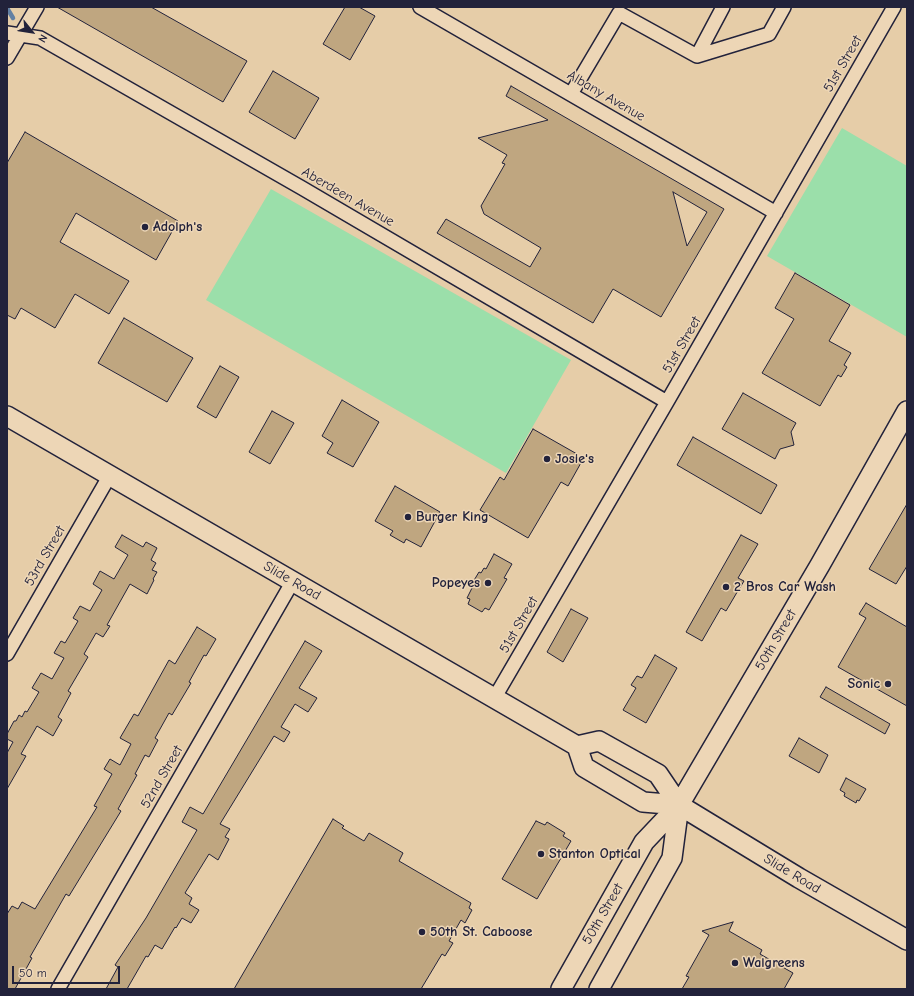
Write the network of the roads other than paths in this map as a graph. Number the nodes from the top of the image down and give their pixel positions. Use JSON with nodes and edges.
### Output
{"nodes":[{"id":1,"x":37,"y":7,"type":"edge"},
{"id":2,"x":420,"y":7,"type":"edge"},
{"id":3,"x":723,"y":7,"type":"edge"},
{"id":4,"x":784,"y":7,"type":"edge"},
{"id":5,"x":894,"y":7,"type":"edge"},
{"id":6,"x":615,"y":10,"type":"edge"},
{"id":7,"x":7,"y":33,"type":"edge"},
{"id":8,"x":20,"y":36,"type":"junction"},
{"id":9,"x":697,"y":56,"type":"junction"},
{"id":10,"x":7,"y":58,"type":"edge"},
{"id":11,"x":571,"y":94,"type":"junction"},
{"id":12,"x":776,"y":213,"type":"junction"},
{"id":13,"x":667,"y":402,"type":"junction"},
{"id":14,"x":907,"y":411,"type":"edge"},
{"id":15,"x":7,"y":416,"type":"edge"},
{"id":16,"x":110,"y":475,"type":"junction"},
{"id":17,"x":293,"y":581,"type":"junction"},
{"id":18,"x":7,"y":654,"type":"edge"},
{"id":19,"x":495,"y":697,"type":"junction"},
{"id":20,"x":577,"y":746,"type":"junction"},
{"id":21,"x":679,"y":805,"type":"junction"},
{"id":22,"x":907,"y":940,"type":"edge"},
{"id":23,"x":58,"y":989,"type":"edge"},
{"id":24,"x":561,"y":989,"type":"edge"},
{"id":25,"x":599,"y":989,"type":"edge"}],
"edges":[{"from":1,"to":8,"type":"street"},
{"from":2,"to":11,"type":"street","name":"Albany Avenue"},
{"from":3,"to":9,"type":"street"},
{"from":4,"to":9,"type":"street"},
{"from":5,"to":12,"type":"street","name":"51st Street"},
{"from":6,"to":9,"type":"street"},
{"from":6,"to":11,"type":"street"},
{"from":7,"to":8,"type":"street","name":"Aberdeen Avenue"},
{"from":8,"to":10,"type":"street"},
{"from":8,"to":13,"type":"street","name":"Aberdeen Avenue"},
{"from":11,"to":12,"type":"street","name":"Albany Avenue"},
{"from":12,"to":13,"type":"street","name":"51st Street"},
{"from":13,"to":19,"type":"street","name":"51st Street"},
{"from":14,"to":21,"type":"main road","name":"50th Street"},
{"from":15,"to":16,"type":"main road","name":"Slide Road"},
{"from":16,"to":17,"type":"main road","name":"Slide Road"},
{"from":16,"to":18,"type":"street","name":"53rd Street"},
{"from":17,"to":19,"type":"main road","name":"Slide Road"},
{"from":17,"to":23,"type":"street","name":"52nd Street"},
{"from":19,"to":20,"type":"main road","name":"Slide Road"},
{"from":20,"to":21,"type":"main road","name":"Slide Road"},
{"from":20,"to":21,"type":"main road","name":"Slide Road"},
{"from":21,"to":22,"type":"main road","name":"Slide Road"},
{"from":21,"to":24,"type":"main road","name":"50th Street"},
{"from":21,"to":25,"type":"main road","name":"50th Street"}]}
